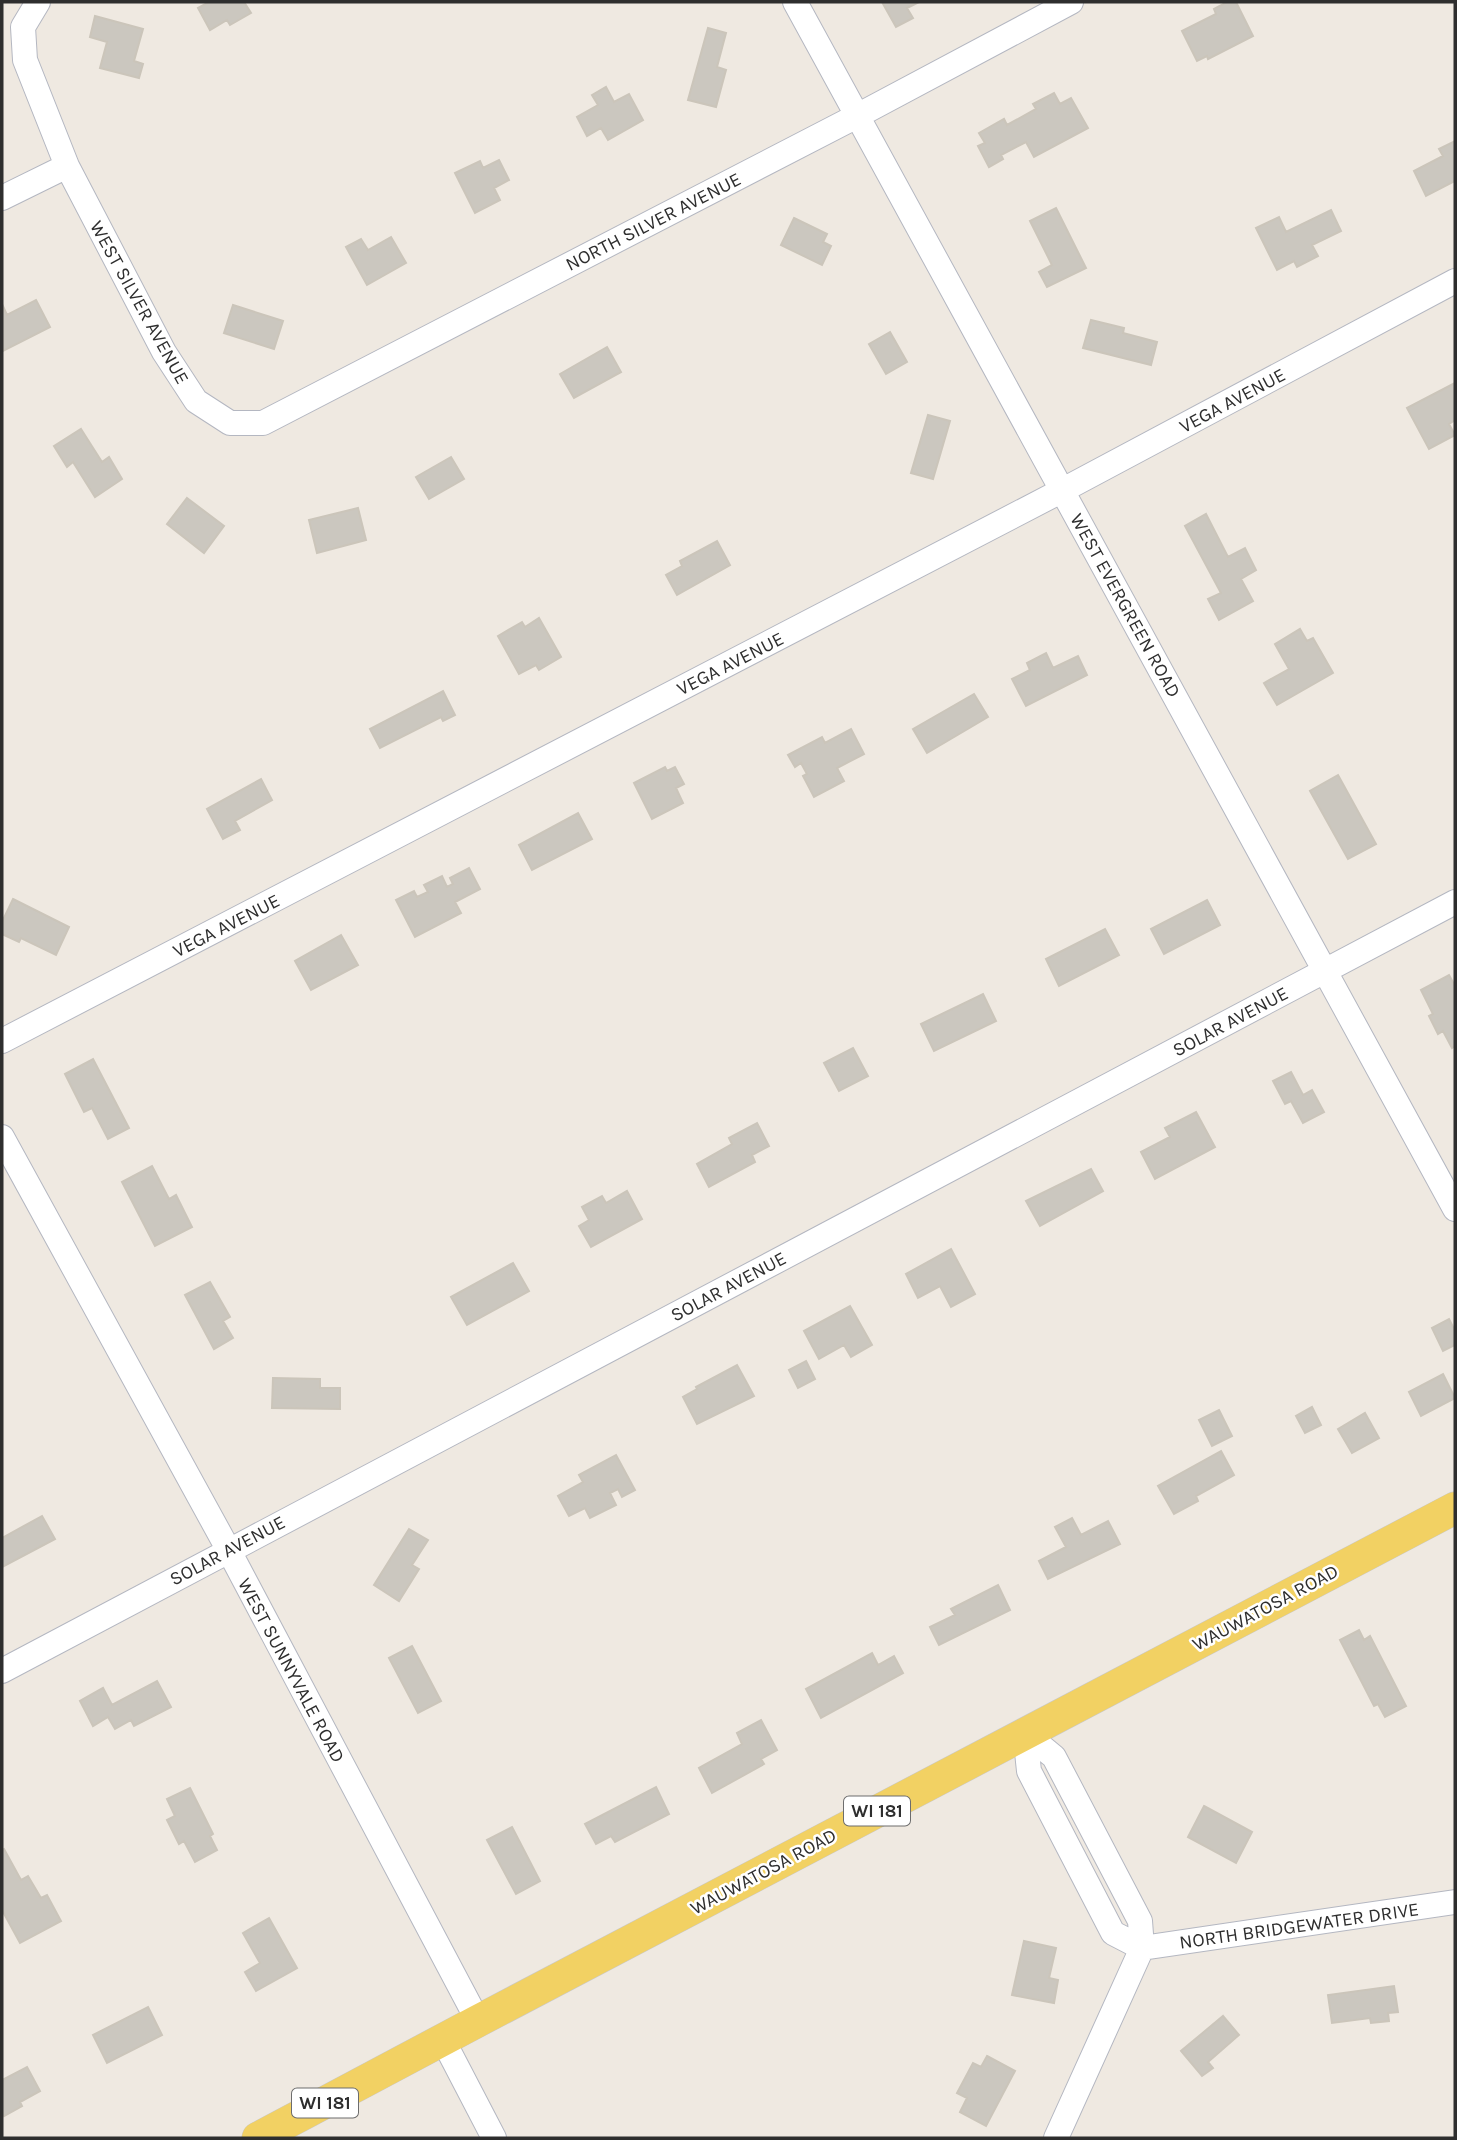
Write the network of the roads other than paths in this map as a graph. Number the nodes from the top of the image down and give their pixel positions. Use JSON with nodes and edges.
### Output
{"nodes":[{"id":1,"x":38,"y":2,"type":"edge"},
{"id":2,"x":795,"y":2,"type":"edge"},
{"id":3,"x":1071,"y":2,"type":"edge"},
{"id":4,"x":857,"y":116,"type":"junction"},
{"id":5,"x":67,"y":166,"type":"junction"},
{"id":6,"x":2,"y":198,"type":"edge"},
{"id":7,"x":1455,"y":281,"type":"edge"},
{"id":8,"x":230,"y":423,"type":"joint"},
{"id":9,"x":1063,"y":490,"type":"junction"},
{"id":10,"x":1455,"y":902,"type":"edge"},
{"id":11,"x":1327,"y":970,"type":"junction"},
{"id":12,"x":2,"y":1041,"type":"edge"},
{"id":13,"x":2,"y":1137,"type":"edge"},
{"id":14,"x":1455,"y":1209,"type":"edge"},
{"id":15,"x":1455,"y":1508,"type":"edge"},
{"id":16,"x":228,"y":1549,"type":"junction"},
{"id":17,"x":2,"y":1671,"type":"edge"},
{"id":18,"x":1025,"y":1733,"type":"junction"},
{"id":19,"x":1455,"y":1902,"type":"edge"},
{"id":20,"x":1142,"y":1948,"type":"junction"},
{"id":21,"x":478,"y":2021,"type":"junction"},
{"id":22,"x":443,"y":2040,"type":"junction"},
{"id":23,"x":258,"y":2138,"type":"edge"},
{"id":24,"x":494,"y":2138,"type":"edge"},
{"id":25,"x":1056,"y":2138,"type":"edge"}],
"edges":[{"from":1,"to":5,"type":"street","name":"WEST SILVER AVENUE"},
{"from":2,"to":4,"type":"street","name":"WEST EVERGREEN ROAD"},
{"from":3,"to":4,"type":"street","name":"NORTH SILVER AVENUE"},
{"from":4,"to":8,"type":"street","name":"NORTH SILVER AVENUE"},
{"from":4,"to":9,"type":"street","name":"WEST EVERGREEN ROAD"},
{"from":5,"to":6,"type":"street"},
{"from":5,"to":8,"type":"street","name":"WEST SILVER AVENUE"},
{"from":7,"to":9,"type":"street","name":"VEGA AVENUE"},
{"from":9,"to":11,"type":"street","name":"WEST EVERGREEN ROAD"},
{"from":9,"to":12,"type":"street","name":"VEGA AVENUE"},
{"from":10,"to":11,"type":"street","name":"SOLAR AVENUE"},
{"from":11,"to":14,"type":"street","name":"WEST EVERGREEN ROAD"},
{"from":11,"to":16,"type":"street","name":"SOLAR AVENUE"},
{"from":13,"to":16,"type":"street","name":"WEST SUNNYVALE ROAD"},
{"from":15,"to":18,"type":"main road","name":"WAUWATOSA ROAD","number":"WI 181"},
{"from":16,"to":17,"type":"street","name":"SOLAR AVENUE"},
{"from":16,"to":21,"type":"street","name":"WEST SUNNYVALE ROAD"},
{"from":18,"to":20,"type":"street"},
{"from":18,"to":21,"type":"main road","name":"WAUWATOSA ROAD","number":"WI 181"},
{"from":19,"to":20,"type":"street","name":"NORTH BRIDGEWATER DRIVE"},
{"from":20,"to":25,"type":"street"},
{"from":21,"to":22,"type":"main road","name":"WAUWATOSA ROAD","number":"WI 181"},
{"from":22,"to":23,"type":"main road","name":"WAUWATOSA ROAD","number":"WI 181"},
{"from":22,"to":24,"type":"street"}]}
